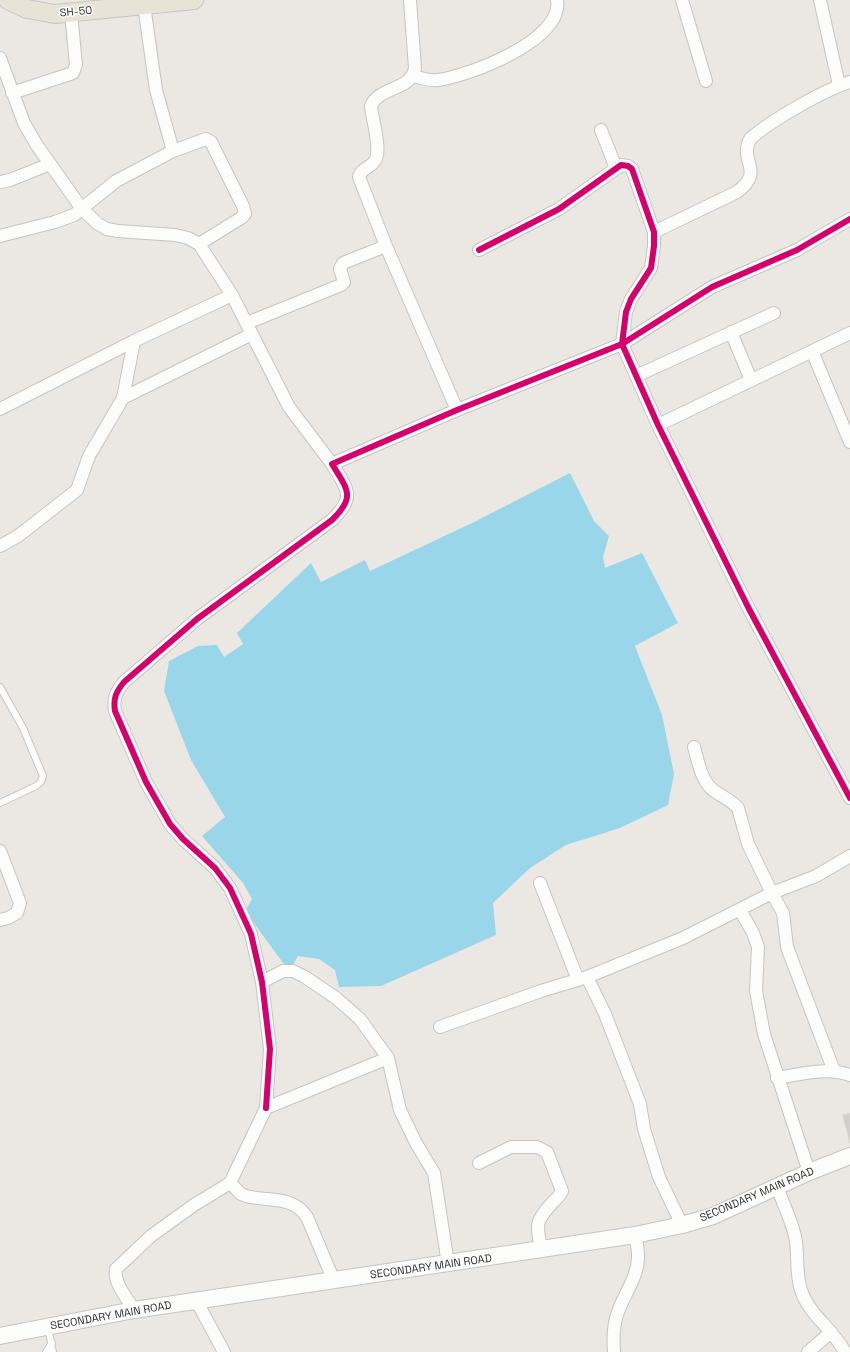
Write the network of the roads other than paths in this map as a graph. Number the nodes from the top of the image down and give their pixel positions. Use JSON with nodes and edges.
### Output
{"nodes":[{"id":1,"x":8,"y":0,"type":"edge"},
{"id":2,"x":194,"y":0,"type":"edge"},
{"id":3,"x":410,"y":0,"type":"edge"},
{"id":4,"x":557,"y":0,"type":"edge"},
{"id":5,"x":682,"y":0,"type":"edge"},
{"id":6,"x":820,"y":0,"type":"edge"},
{"id":7,"x":164,"y":2,"type":"edge"},
{"id":8,"x":144,"y":5,"type":"junction"},
{"id":9,"x":71,"y":13,"type":"junction"},
{"id":10,"x":0,"y":58,"type":"edge"},
{"id":11,"x":414,"y":76,"type":"junction"},
{"id":12,"x":706,"y":81,"type":"dead end"},
{"id":13,"x":844,"y":84,"type":"edge"},
{"id":14,"x":12,"y":93,"type":"junction"},
{"id":15,"x":601,"y":130,"type":"dead end"},
{"id":16,"x":173,"y":150,"type":"junction"},
{"id":17,"x":50,"y":164,"type":"junction"},
{"id":18,"x":616,"y":168,"type":"junction"},
{"id":19,"x":0,"y":182,"type":"edge"},
{"id":20,"x":82,"y":209,"type":"junction"},
{"id":21,"x":850,"y":219,"type":"edge"},
{"id":22,"x":654,"y":232,"type":"junction"},
{"id":23,"x":0,"y":236,"type":"edge"},
{"id":24,"x":199,"y":244,"type":"junction"},
{"id":25,"x":386,"y":246,"type":"junction"},
{"id":26,"x":479,"y":250,"type":"dead end"},
{"id":27,"x":232,"y":295,"type":"junction"},
{"id":28,"x":774,"y":313,"type":"dead end"},
{"id":29,"x":246,"y":323,"type":"junction"},
{"id":30,"x":731,"y":332,"type":"junction"},
{"id":31,"x":850,"y":333,"type":"edge"},
{"id":32,"x":252,"y":334,"type":"junction"},
{"id":33,"x":134,"y":341,"type":"junction"},
{"id":34,"x":622,"y":344,"type":"junction"},
{"id":35,"x":812,"y":351,"type":"junction"},
{"id":36,"x":636,"y":376,"type":"junction"},
{"id":37,"x":751,"y":380,"type":"junction"},
{"id":38,"x":123,"y":398,"type":"junction"},
{"id":39,"x":0,"y":409,"type":"edge"},
{"id":40,"x":457,"y":410,"type":"junction"},
{"id":41,"x":658,"y":425,"type":"junction"},
{"id":42,"x":850,"y":442,"type":"edge"},
{"id":43,"x":332,"y":464,"type":"junction"},
{"id":44,"x":0,"y":546,"type":"edge"},
{"id":45,"x":0,"y":686,"type":"edge"},
{"id":46,"x":694,"y":747,"type":"dead end"},
{"id":47,"x":850,"y":798,"type":"edge"},
{"id":48,"x":0,"y":803,"type":"edge"},
{"id":49,"x":0,"y":851,"type":"edge"},
{"id":50,"x":850,"y":856,"type":"edge"},
{"id":51,"x":540,"y":883,"type":"dead end"},
{"id":52,"x":772,"y":893,"type":"junction"},
{"id":53,"x":740,"y":910,"type":"junction"},
{"id":54,"x":0,"y":920,"type":"edge"},
{"id":55,"x":582,"y":979,"type":"junction"},
{"id":56,"x":262,"y":982,"type":"junction"},
{"id":57,"x":440,"y":1028,"type":"dead end"},
{"id":58,"x":388,"y":1058,"type":"junction"},
{"id":59,"x":834,"y":1071,"type":"junction"},
{"id":60,"x":850,"y":1075,"type":"edge"},
{"id":61,"x":777,"y":1078,"type":"junction"},
{"id":62,"x":266,"y":1108,"type":"junction"},
{"id":63,"x":850,"y":1156,"type":"edge"},
{"id":64,"x":479,"y":1163,"type":"dead end"},
{"id":65,"x":809,"y":1172,"type":"junction"},
{"id":66,"x":230,"y":1183,"type":"junction"},
{"id":67,"x":777,"y":1187,"type":"junction"},
{"id":68,"x":682,"y":1225,"type":"junction"},
{"id":69,"x":635,"y":1235,"type":"junction"},
{"id":70,"x":541,"y":1250,"type":"junction"},
{"id":71,"x":448,"y":1264,"type":"junction"},
{"id":72,"x":334,"y":1281,"type":"junction"},
{"id":73,"x":198,"y":1302,"type":"junction"},
{"id":74,"x":134,"y":1310,"type":"junction"},
{"id":75,"x":48,"y":1327,"type":"junction"},
{"id":76,"x":831,"y":1332,"type":"junction"},
{"id":77,"x":0,"y":1336,"type":"edge"},
{"id":78,"x":52,"y":1343,"type":"junction"},
{"id":79,"x":46,"y":1352,"type":"edge"},
{"id":80,"x":53,"y":1352,"type":"edge"},
{"id":81,"x":224,"y":1352,"type":"edge"},
{"id":82,"x":614,"y":1352,"type":"edge"},
{"id":83,"x":808,"y":1352,"type":"edge"},
{"id":84,"x":845,"y":1352,"type":"edge"}],
"edges":[{"from":1,"to":9,"type":"main road","name":"SH-50"},
{"from":2,"to":7,"type":"main road","name":"SH-50"},
{"from":3,"to":11,"type":"street"},
{"from":4,"to":11,"type":"street"},
{"from":5,"to":12,"type":"street"},
{"from":6,"to":13,"type":"street"},
{"from":7,"to":8,"type":"main road","name":"SH-50"},
{"from":8,"to":9,"type":"main road","name":"SH-50"},
{"from":8,"to":16,"type":"street"},
{"from":9,"to":14,"type":"street"},
{"from":10,"to":14,"type":"street"},
{"from":11,"to":25,"type":"street"},
{"from":13,"to":22,"type":"street"},
{"from":14,"to":17,"type":"street"},
{"from":15,"to":18,"type":"street"},
{"from":16,"to":20,"type":"street"},
{"from":16,"to":24,"type":"street"},
{"from":17,"to":19,"type":"street"},
{"from":17,"to":20,"type":"street"},
{"from":18,"to":22,"type":"street"},
{"from":18,"to":26,"type":"street"},
{"from":20,"to":23,"type":"street"},
{"from":20,"to":24,"type":"street"},
{"from":21,"to":34,"type":"street"},
{"from":22,"to":34,"type":"street"},
{"from":24,"to":27,"type":"street"},
{"from":25,"to":29,"type":"street"},
{"from":25,"to":40,"type":"street"},
{"from":27,"to":29,"type":"street"},
{"from":27,"to":33,"type":"street"},
{"from":28,"to":30,"type":"street"},
{"from":29,"to":32,"type":"street"},
{"from":30,"to":36,"type":"street"},
{"from":30,"to":37,"type":"street"},
{"from":31,"to":35,"type":"street"},
{"from":32,"to":38,"type":"street"},
{"from":32,"to":43,"type":"street"},
{"from":33,"to":38,"type":"street"},
{"from":33,"to":39,"type":"street"},
{"from":34,"to":36,"type":"street"},
{"from":34,"to":40,"type":"street"},
{"from":35,"to":37,"type":"street"},
{"from":35,"to":42,"type":"street"},
{"from":36,"to":41,"type":"street"},
{"from":37,"to":41,"type":"street"},
{"from":38,"to":44,"type":"street"},
{"from":40,"to":43,"type":"street"},
{"from":41,"to":47,"type":"street"},
{"from":43,"to":56,"type":"street"},
{"from":45,"to":48,"type":"lane"},
{"from":46,"to":52,"type":"street"},
{"from":49,"to":54,"type":"street"},
{"from":50,"to":52,"type":"street"},
{"from":51,"to":55,"type":"street"},
{"from":52,"to":53,"type":"street"},
{"from":52,"to":59,"type":"street"},
{"from":53,"to":55,"type":"street"},
{"from":53,"to":61,"type":"street"},
{"from":55,"to":57,"type":"street"},
{"from":55,"to":68,"type":"street"},
{"from":56,"to":58,"type":"street"},
{"from":56,"to":62,"type":"street"},
{"from":58,"to":62,"type":"street"},
{"from":58,"to":71,"type":"street"},
{"from":59,"to":60,"type":"street"},
{"from":59,"to":61,"type":"street"},
{"from":61,"to":65,"type":"street"},
{"from":62,"to":66,"type":"street"},
{"from":63,"to":65,"type":"main road","name":"SECONDARY MAIN ROAD"},
{"from":64,"to":70,"type":"street"},
{"from":65,"to":67,"type":"main road","name":"SECONDARY MAIN ROAD"},
{"from":66,"to":72,"type":"street"},
{"from":66,"to":74,"type":"street"},
{"from":67,"to":68,"type":"main road","name":"SECONDARY MAIN ROAD"},
{"from":67,"to":76,"type":"street"},
{"from":68,"to":69,"type":"main road","name":"SECONDARY MAIN ROAD"},
{"from":69,"to":70,"type":"main road","name":"SECONDARY MAIN ROAD"},
{"from":69,"to":82,"type":"street"},
{"from":70,"to":71,"type":"main road","name":"SECONDARY MAIN ROAD"},
{"from":71,"to":72,"type":"main road","name":"SECONDARY MAIN ROAD"},
{"from":72,"to":73,"type":"main road","name":"SECONDARY MAIN ROAD"},
{"from":73,"to":74,"type":"main road","name":"SECONDARY MAIN ROAD"},
{"from":73,"to":81,"type":"street"},
{"from":74,"to":75,"type":"main road","name":"SECONDARY MAIN ROAD"},
{"from":75,"to":77,"type":"main road","name":"SECONDARY MAIN ROAD"},
{"from":75,"to":78,"type":"lane"},
{"from":76,"to":83,"type":"street"},
{"from":76,"to":84,"type":"street"},
{"from":78,"to":79,"type":"lane"},
{"from":78,"to":80,"type":"lane"}]}
